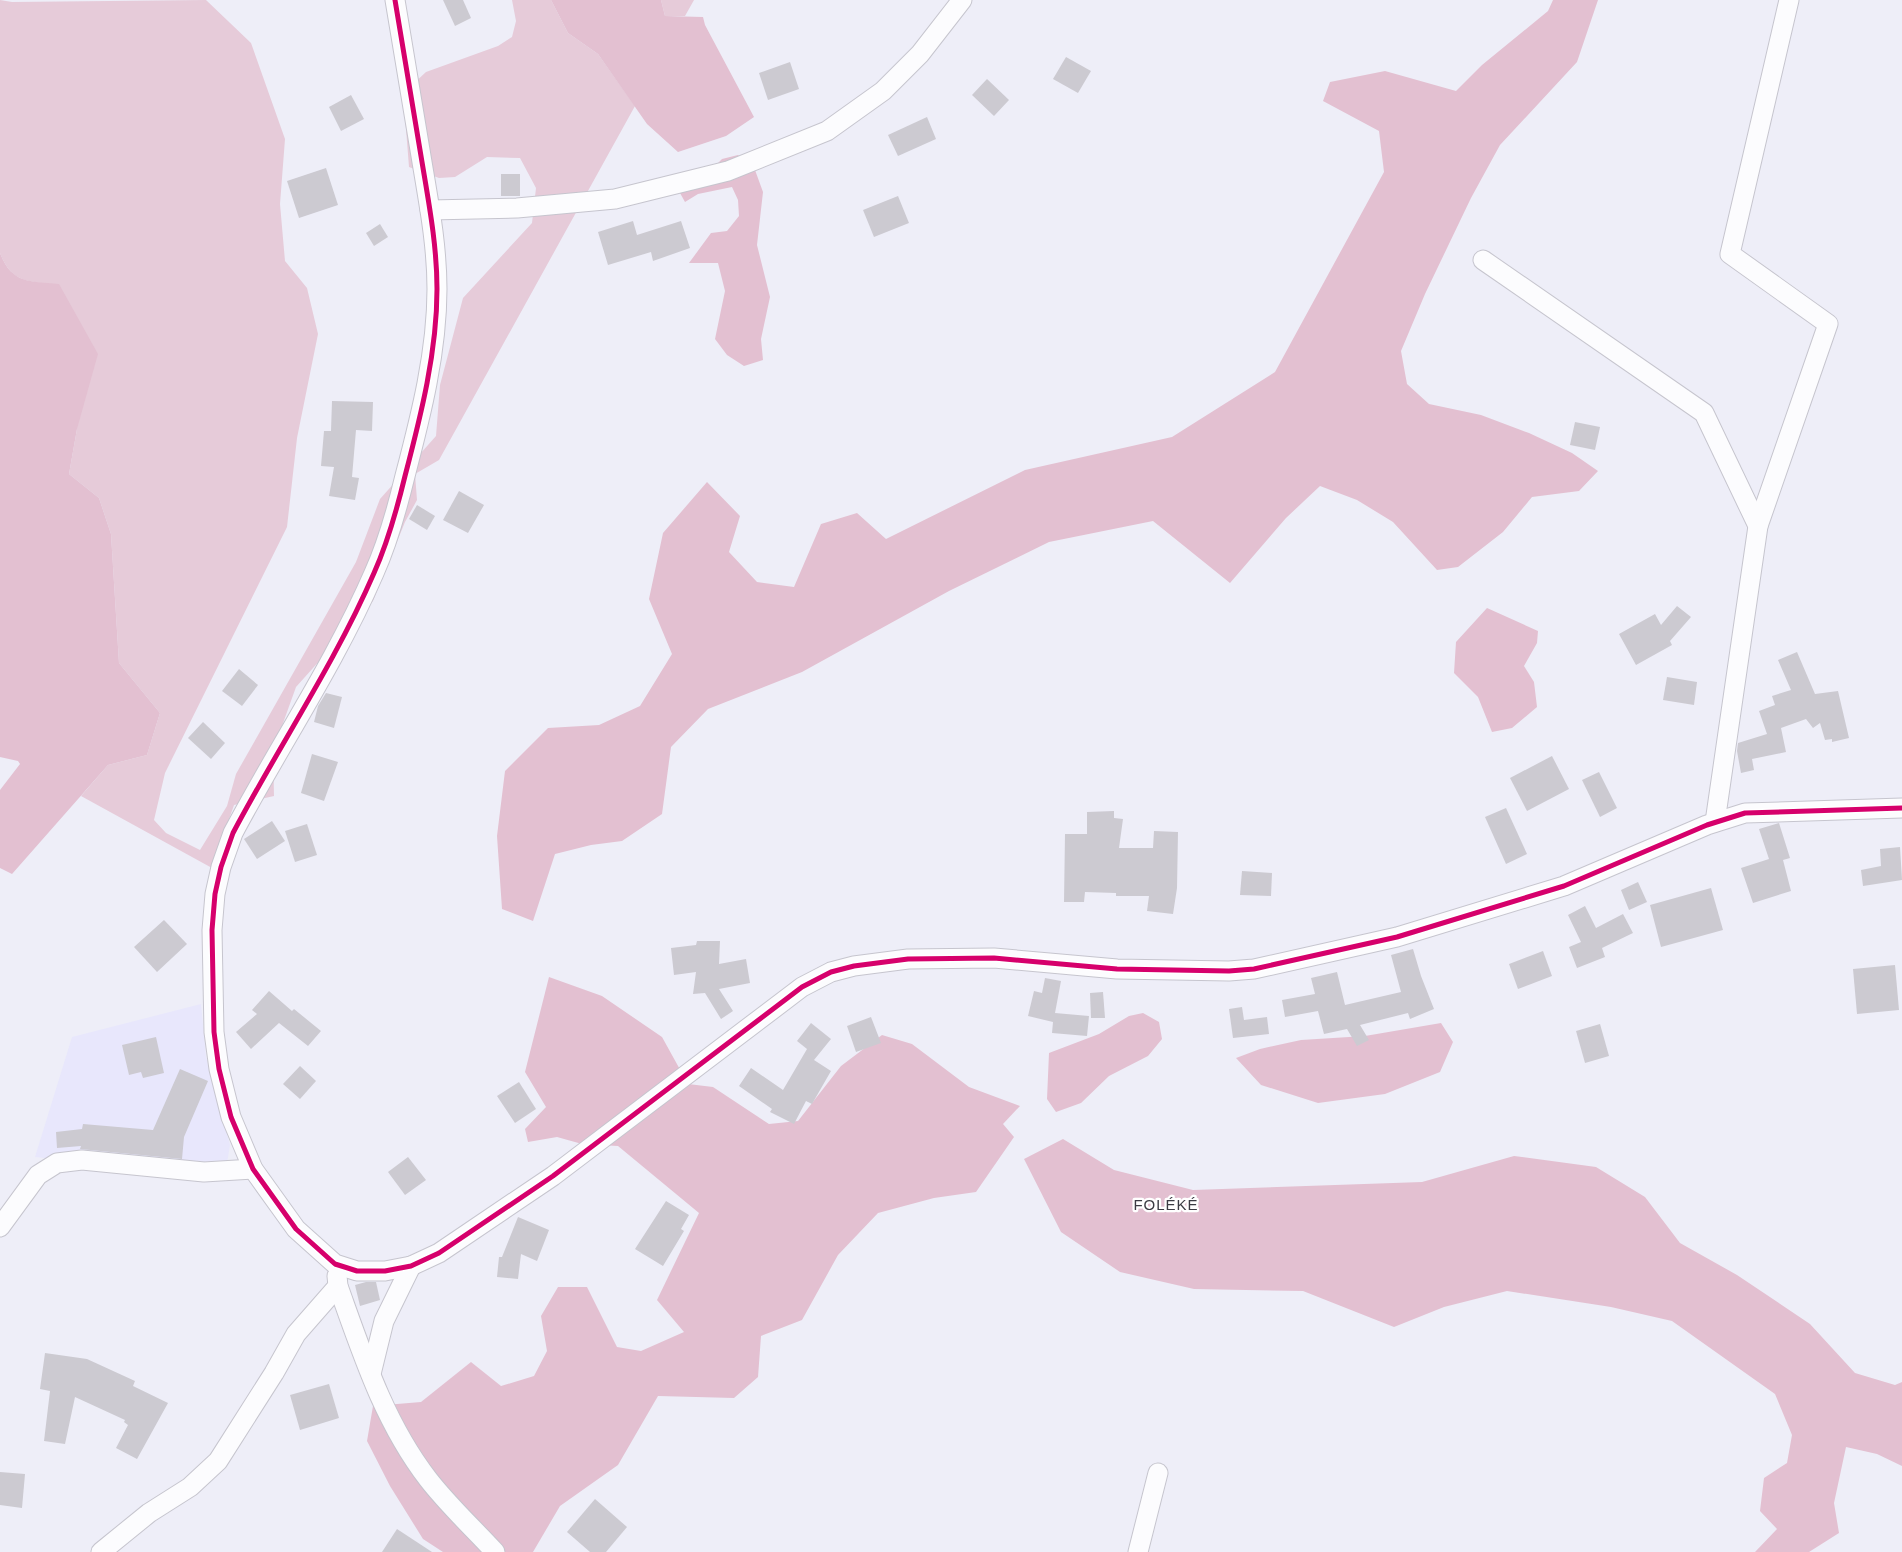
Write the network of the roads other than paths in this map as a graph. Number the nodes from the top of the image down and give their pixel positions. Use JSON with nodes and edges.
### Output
{"nodes":[{"id":1,"x":395,"y":0,"type":"edge"},
{"id":2,"x":962,"y":0,"type":"edge"},
{"id":3,"x":1789,"y":0,"type":"edge"},
{"id":4,"x":430,"y":210,"type":"junction"},
{"id":5,"x":1483,"y":260,"type":"dead end"},
{"id":6,"x":1758,"y":526,"type":"junction"},
{"id":7,"x":1902,"y":808,"type":"edge"},
{"id":8,"x":1715,"y":822,"type":"junction"},
{"id":9,"x":253,"y":1169,"type":"junction"},
{"id":10,"x":0,"y":1227,"type":"edge"},
{"id":11,"x":335,"y":1264,"type":"junction"},
{"id":12,"x":411,"y":1266,"type":"junction"},
{"id":13,"x":338,"y":1286,"type":"junction"},
{"id":14,"x":370,"y":1376,"type":"junction"},
{"id":15,"x":1158,"y":1473,"type":"dead end"},
{"id":16,"x":101,"y":1552,"type":"edge"},
{"id":17,"x":495,"y":1552,"type":"edge"},
{"id":18,"x":1138,"y":1552,"type":"edge"}],
"edges":[{"from":1,"to":4,"type":"street"},
{"from":2,"to":4,"type":"street"},
{"from":3,"to":6,"type":"street"},
{"from":4,"to":9,"type":"street"},
{"from":5,"to":6,"type":"street"},
{"from":6,"to":8,"type":"street"},
{"from":7,"to":8,"type":"street"},
{"from":8,"to":12,"type":"street"},
{"from":9,"to":10,"type":"street"},
{"from":9,"to":11,"type":"street"},
{"from":11,"to":12,"type":"street"},
{"from":11,"to":13,"type":"street"},
{"from":12,"to":14,"type":"street"},
{"from":13,"to":14,"type":"street"},
{"from":13,"to":16,"type":"street"},
{"from":14,"to":17,"type":"street"},
{"from":15,"to":18,"type":"street"}]}
